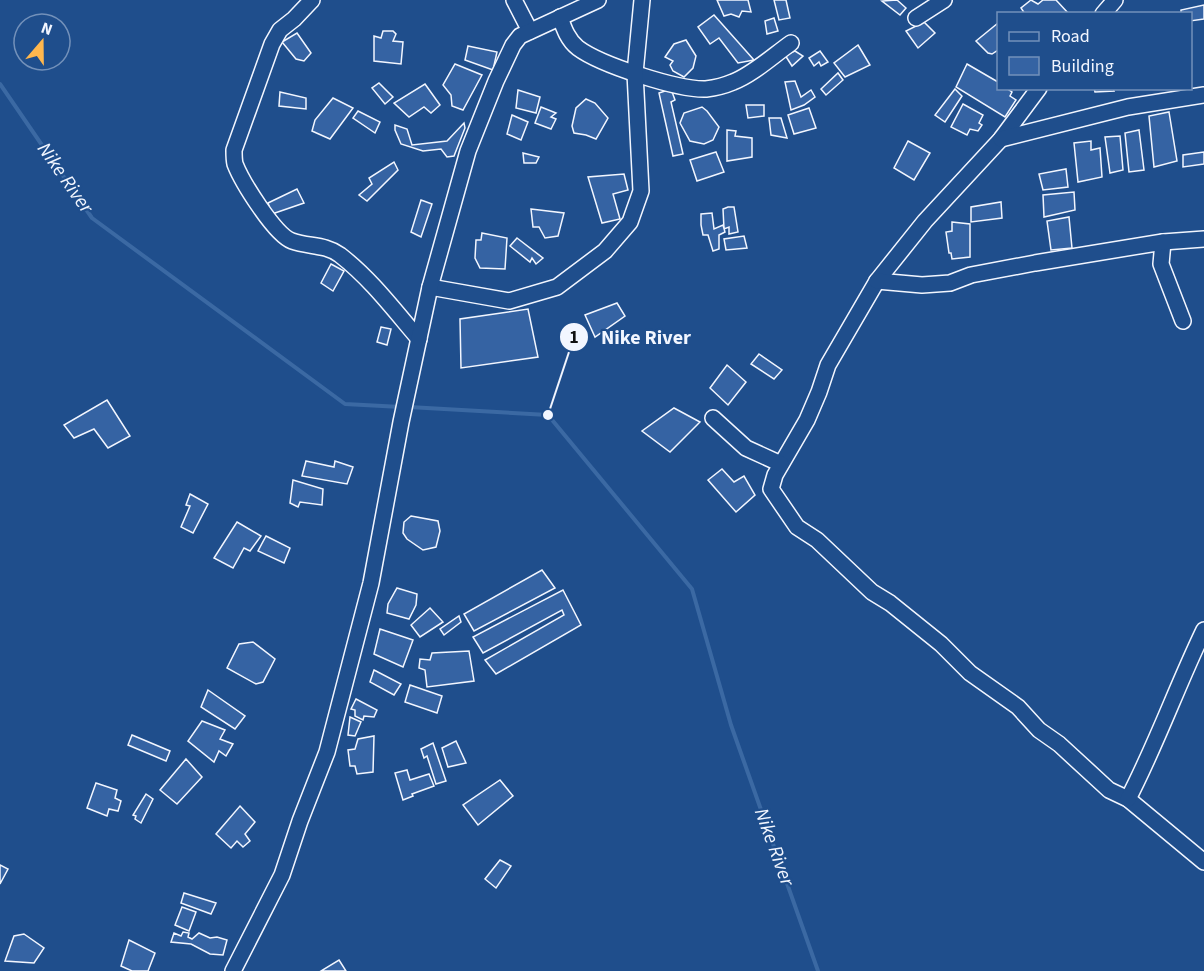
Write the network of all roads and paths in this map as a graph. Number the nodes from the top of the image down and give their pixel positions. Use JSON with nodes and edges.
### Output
{"nodes":[{"id":1,"x":312,"y":0,"type":"edge"},
{"id":2,"x":514,"y":0,"type":"edge"},
{"id":3,"x":598,"y":0,"type":"edge"},
{"id":4,"x":642,"y":0,"type":"edge"},
{"id":5,"x":944,"y":0,"type":"edge"},
{"id":6,"x":1115,"y":0,"type":"edge"},
{"id":7,"x":1106,"y":12,"type":"edge"},
{"id":8,"x":560,"y":17,"type":"junction"},
{"id":9,"x":916,"y":18,"type":"dead end"},
{"id":10,"x":530,"y":31,"type":"junction"},
{"id":11,"x":791,"y":43,"type":"dead end"},
{"id":12,"x":635,"y":73,"type":"junction"},
{"id":13,"x":1038,"y":90,"type":"edge"},
{"id":14,"x":1204,"y":95,"type":"edge"},
{"id":15,"x":1001,"y":139,"type":"junction"},
{"id":16,"x":1204,"y":239,"type":"edge"},
{"id":17,"x":1164,"y":242,"type":"junction"},
{"id":18,"x":877,"y":281,"type":"junction"},
{"id":19,"x":430,"y":287,"type":"junction"},
{"id":20,"x":1183,"y":321,"type":"dead end"},
{"id":21,"x":420,"y":339,"type":"junction"},
{"id":22,"x":713,"y":418,"type":"dead end"},
{"id":23,"x":782,"y":464,"type":"junction"},
{"id":24,"x":1204,"y":630,"type":"edge"},
{"id":25,"x":1128,"y":799,"type":"junction"},
{"id":26,"x":1204,"y":862,"type":"edge"},
{"id":27,"x":233,"y":971,"type":"edge"}],
"edges":[{"from":1,"to":21,"type":"street"},
{"from":2,"to":10,"type":"street"},
{"from":3,"to":8,"type":"street"},
{"from":4,"to":12,"type":"street"},
{"from":5,"to":9,"type":"street"},
{"from":6,"to":7,"type":"street"},
{"from":8,"to":10,"type":"street"},
{"from":8,"to":12,"type":"street"},
{"from":10,"to":19,"type":"street"},
{"from":11,"to":12,"type":"street"},
{"from":12,"to":19,"type":"street"},
{"from":13,"to":15,"type":"street"},
{"from":14,"to":15,"type":"street"},
{"from":15,"to":18,"type":"street"},
{"from":16,"to":17,"type":"street"},
{"from":17,"to":18,"type":"street"},
{"from":17,"to":20,"type":"street"},
{"from":18,"to":23,"type":"street"},
{"from":19,"to":21,"type":"street"},
{"from":21,"to":27,"type":"street"},
{"from":22,"to":23,"type":"street"},
{"from":23,"to":25,"type":"street"},
{"from":24,"to":25,"type":"street"},
{"from":25,"to":26,"type":"street"}]}
